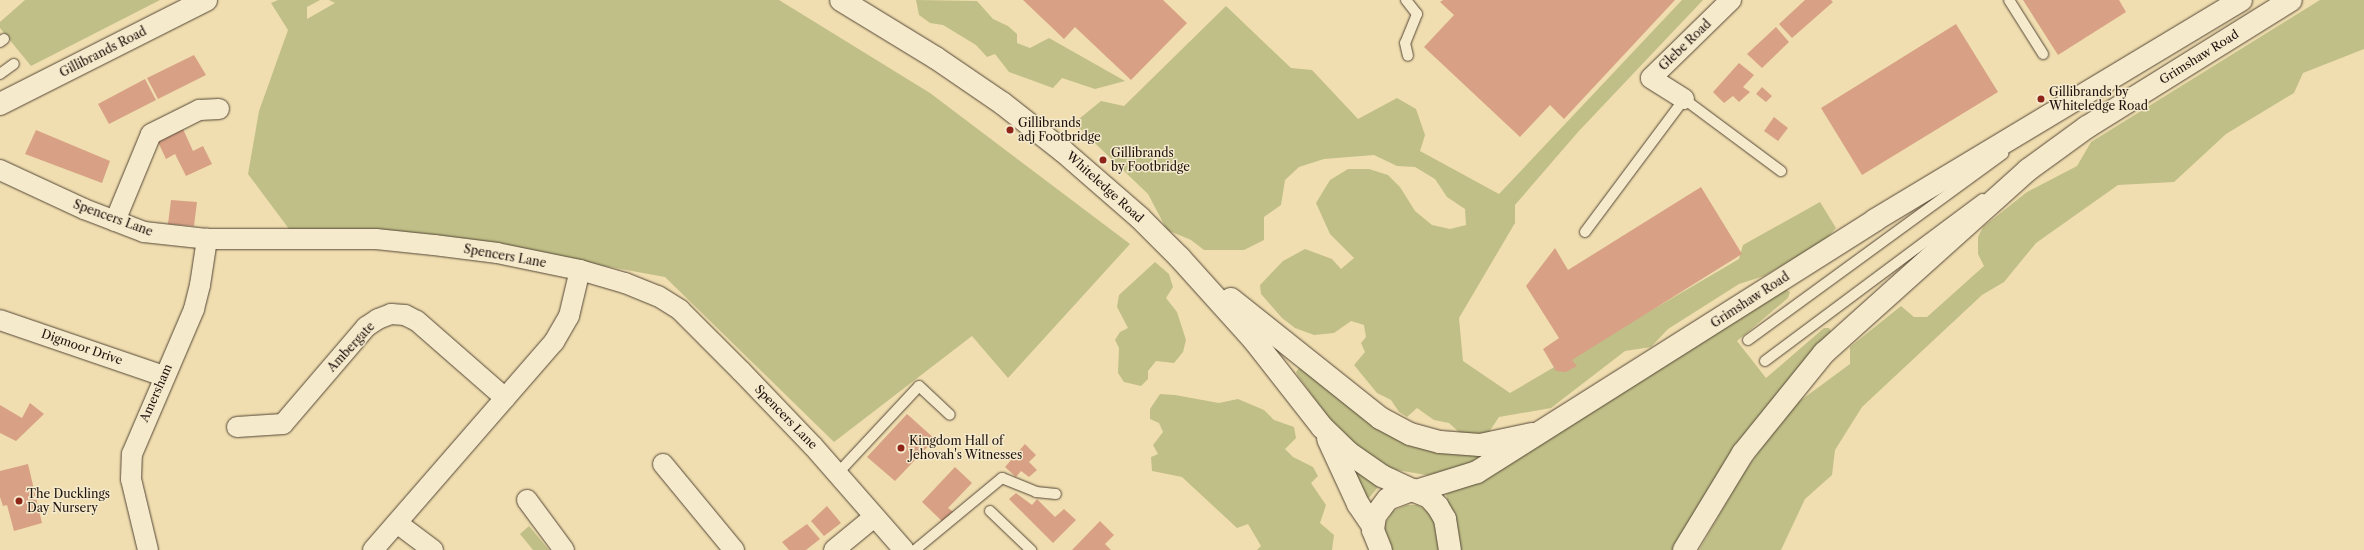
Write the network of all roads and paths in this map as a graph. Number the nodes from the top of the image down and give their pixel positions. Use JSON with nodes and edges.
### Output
{"nodes":[{"id":1,"x":206,"y":0,"type":"edge"},
{"id":2,"x":840,"y":0,"type":"edge"},
{"id":3,"x":1406,"y":0,"type":"edge"},
{"id":4,"x":1731,"y":0,"type":"edge"},
{"id":5,"x":2009,"y":0,"type":"edge"},
{"id":6,"x":2241,"y":0,"type":"edge"},
{"id":7,"x":2291,"y":0,"type":"edge"},
{"id":8,"x":2043,"y":54,"type":"dead end"},
{"id":9,"x":1408,"y":56,"type":"dead end"},
{"id":10,"x":14,"y":64,"type":"dead end"},
{"id":11,"x":0,"y":74,"type":"edge"},
{"id":12,"x":1684,"y":99,"type":"junction"},
{"id":13,"x":2080,"y":99,"type":"junction"},
{"id":14,"x":1,"y":105,"type":"edge"},
{"id":15,"x":219,"y":109,"type":"dead end"},
{"id":16,"x":2,"y":168,"type":"edge"},
{"id":17,"x":2028,"y":170,"type":"junction"},
{"id":18,"x":1781,"y":171,"type":"dead end"},
{"id":19,"x":114,"y":221,"type":"junction"},
{"id":20,"x":1585,"y":232,"type":"dead end"},
{"id":21,"x":207,"y":239,"type":"junction"},
{"id":22,"x":1180,"y":258,"type":"junction"},
{"id":23,"x":580,"y":270,"type":"junction"},
{"id":24,"x":0,"y":320,"type":"edge"},
{"id":25,"x":1748,"y":340,"type":"dead end"},
{"id":26,"x":1765,"y":361,"type":"dead end"},
{"id":27,"x":164,"y":376,"type":"junction"},
{"id":28,"x":505,"y":398,"type":"junction"},
{"id":29,"x":950,"y":415,"type":"dead end"},
{"id":30,"x":237,"y":427,"type":"dead end"},
{"id":31,"x":1322,"y":427,"type":"junction"},
{"id":32,"x":1544,"y":430,"type":"junction"},
{"id":33,"x":663,"y":464,"type":"dead end"},
{"id":34,"x":837,"y":474,"type":"junction"},
{"id":35,"x":1414,"y":490,"type":"junction"},
{"id":36,"x":1056,"y":494,"type":"dead end"},
{"id":37,"x":527,"y":500,"type":"dead end"},
{"id":38,"x":990,"y":511,"type":"dead end"},
{"id":39,"x":874,"y":516,"type":"junction"},
{"id":40,"x":397,"y":523,"type":"junction"},
{"id":41,"x":1373,"y":539,"type":"edge"},
{"id":42,"x":148,"y":550,"type":"edge"},
{"id":43,"x":373,"y":550,"type":"edge"},
{"id":44,"x":433,"y":550,"type":"edge"},
{"id":45,"x":564,"y":550,"type":"edge"},
{"id":46,"x":734,"y":550,"type":"edge"},
{"id":47,"x":834,"y":550,"type":"edge"},
{"id":48,"x":904,"y":550,"type":"edge"},
{"id":49,"x":915,"y":550,"type":"edge"},
{"id":50,"x":1031,"y":550,"type":"edge"},
{"id":51,"x":1450,"y":550,"type":"edge"},
{"id":52,"x":1684,"y":550,"type":"edge"}],
"edges":[{"from":1,"to":14,"type":"main road","name":"Gillibrands Road"},
{"from":2,"to":22,"type":"main road","name":"Whiteledge Road"},
{"from":3,"to":9,"type":"lane"},
{"from":4,"to":12,"type":"street","name":"Glebe Road"},
{"from":5,"to":8,"type":"lane"},
{"from":6,"to":13,"type":"main road","name":"Grimshaw Road"},
{"from":7,"to":17,"type":"main road","name":"Grimshaw Road"},
{"from":10,"to":11,"type":"lane"},
{"from":12,"to":18,"type":"lane"},
{"from":12,"to":20,"type":"lane"},
{"from":13,"to":25,"type":"lane","name":"Grimshaw Road"},
{"from":13,"to":32,"type":"main road","name":"Grimshaw Road"},
{"from":15,"to":19,"type":"street"},
{"from":16,"to":19,"type":"street","name":"Spencers Lane"},
{"from":17,"to":26,"type":"lane","name":"Grimshaw Road"},
{"from":17,"to":52,"type":"main road","name":"Grimshaw Road"},
{"from":19,"to":21,"type":"street","name":"Spencers Lane"},
{"from":21,"to":23,"type":"street","name":"Spencers Lane"},
{"from":21,"to":27,"type":"street","name":"Amersham"},
{"from":22,"to":31,"type":"main road","name":"Whiteledge Road"},
{"from":22,"to":32,"type":"main road"},
{"from":23,"to":28,"type":"street"},
{"from":23,"to":34,"type":"street","name":"Spencers Lane"},
{"from":24,"to":27,"type":"street","name":"Digmoor Drive"},
{"from":27,"to":42,"type":"street","name":"Amersham"},
{"from":28,"to":30,"type":"street","name":"Ambergate"},
{"from":28,"to":40,"type":"street"},
{"from":29,"to":34,"type":"lane"},
{"from":31,"to":35,"type":"main road","name":"Whiteledge Road"},
{"from":31,"to":41,"type":"main road","name":"Whiteledge Road"},
{"from":32,"to":35,"type":"main road","name":"Grimshaw Road"},
{"from":33,"to":46,"type":"street"},
{"from":34,"to":39,"type":"street","name":"Spencers Lane"},
{"from":35,"to":41,"type":"main road","name":"Grimshaw Road"},
{"from":35,"to":51,"type":"main road","name":"Whiteledge Road"},
{"from":36,"to":49,"type":"lane"},
{"from":37,"to":45,"type":"street"},
{"from":38,"to":50,"type":"lane"},
{"from":39,"to":47,"type":"street"},
{"from":39,"to":48,"type":"street","name":"Spencers Lane"},
{"from":40,"to":43,"type":"street"},
{"from":40,"to":44,"type":"street"}]}
